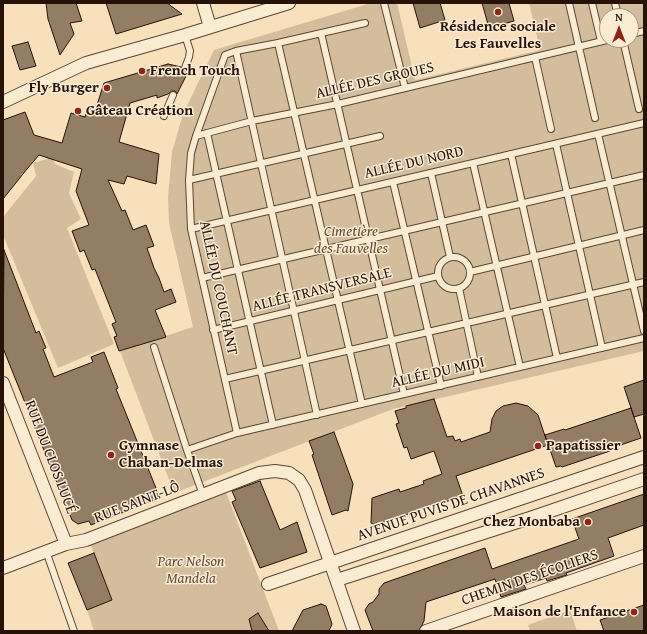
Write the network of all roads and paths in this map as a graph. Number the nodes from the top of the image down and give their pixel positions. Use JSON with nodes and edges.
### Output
{"nodes":[{"id":1,"x":203,"y":3,"type":"edge"},
{"id":2,"x":289,"y":3,"type":"edge"},
{"id":3,"x":384,"y":3,"type":"edge"},
{"id":4,"x":569,"y":3,"type":"edge"},
{"id":5,"x":592,"y":3,"type":"edge"},
{"id":6,"x":364,"y":23,"type":"dead end"},
{"id":7,"x":599,"y":25,"type":"edge"},
{"id":8,"x":210,"y":27,"type":"junction"},
{"id":9,"x":321,"y":33,"type":"junction"},
{"id":10,"x":185,"y":35,"type":"junction"},
{"id":11,"x":599,"y":41,"type":"edge"},
{"id":12,"x":278,"y":43,"type":"junction"},
{"id":13,"x":579,"y":46,"type":"junction"},
{"id":14,"x":625,"y":48,"type":"edge"},
{"id":15,"x":236,"y":51,"type":"junction"},
{"id":16,"x":535,"y":57,"type":"junction"},
{"id":17,"x":185,"y":68,"type":"dead end"},
{"id":18,"x":405,"y":88,"type":"junction"},
{"id":19,"x":172,"y":95,"type":"dead end"},
{"id":20,"x":3,"y":102,"type":"edge"},
{"id":21,"x":338,"y":104,"type":"junction"},
{"id":22,"x":639,"y":109,"type":"dead end"},
{"id":23,"x":294,"y":114,"type":"junction"},
{"id":24,"x":164,"y":116,"type":"dead end"},
{"id":25,"x":596,"y":118,"type":"dead end"},
{"id":26,"x":252,"y":122,"type":"junction"},
{"id":27,"x":644,"y":125,"type":"edge"},
{"id":28,"x":551,"y":129,"type":"dead end"},
{"id":29,"x":207,"y":133,"type":"junction"},
{"id":30,"x":598,"y":134,"type":"junction"},
{"id":31,"x":196,"y":136,"type":"junction"},
{"id":32,"x":380,"y":136,"type":"dead end"},
{"id":33,"x":347,"y":143,"type":"junction"},
{"id":34,"x":556,"y":144,"type":"junction"},
{"id":35,"x":303,"y":153,"type":"junction"},
{"id":36,"x":511,"y":154,"type":"junction"},
{"id":37,"x":261,"y":163,"type":"junction"},
{"id":38,"x":473,"y":163,"type":"junction"},
{"id":39,"x":431,"y":173,"type":"junction"},
{"id":40,"x":216,"y":174,"type":"junction"},
{"id":41,"x":644,"y":175,"type":"edge"},
{"id":42,"x":188,"y":180,"type":"junction"},
{"id":43,"x":393,"y":182,"type":"junction"},
{"id":44,"x":610,"y":183,"type":"junction"},
{"id":45,"x":357,"y":190,"type":"junction"},
{"id":46,"x":567,"y":193,"type":"junction"},
{"id":47,"x":314,"y":200,"type":"junction"},
{"id":48,"x":522,"y":203,"type":"junction"},
{"id":49,"x":271,"y":210,"type":"junction"},
{"id":50,"x":484,"y":212,"type":"junction"},
{"id":51,"x":227,"y":221,"type":"junction"},
{"id":52,"x":442,"y":222,"type":"junction"},
{"id":53,"x":191,"y":229,"type":"junction"},
{"id":54,"x":644,"y":230,"type":"edge"},
{"id":55,"x":404,"y":231,"type":"junction"},
{"id":56,"x":622,"y":235,"type":"junction"},
{"id":57,"x":368,"y":239,"type":"junction"},
{"id":58,"x":579,"y":246,"type":"junction"},
{"id":59,"x":326,"y":249,"type":"junction"},
{"id":60,"x":534,"y":256,"type":"junction"},
{"id":61,"x":450,"y":257,"type":"junction"},
{"id":62,"x":282,"y":259,"type":"junction"},
{"id":63,"x":496,"y":265,"type":"junction"},
{"id":64,"x":238,"y":269,"type":"junction"},
{"id":65,"x":470,"y":272,"type":"junction"},
{"id":66,"x":438,"y":276,"type":"junction"},
{"id":67,"x":202,"y":278,"type":"junction"},
{"id":68,"x":416,"y":281,"type":"junction"},
{"id":69,"x":644,"y":282,"type":"edge"},
{"id":70,"x":633,"y":285,"type":"junction"},
{"id":71,"x":459,"y":288,"type":"junction"},
{"id":72,"x":380,"y":290,"type":"junction"},
{"id":73,"x":590,"y":295,"type":"junction"},
{"id":74,"x":338,"y":300,"type":"junction"},
{"id":75,"x":545,"y":305,"type":"junction"},
{"id":76,"x":294,"y":311,"type":"junction"},
{"id":77,"x":507,"y":314,"type":"junction"},
{"id":78,"x":250,"y":321,"type":"junction"},
{"id":79,"x":467,"y":323,"type":"junction"},
{"id":80,"x":213,"y":330,"type":"junction"},
{"id":81,"x":644,"y":331,"type":"edge"},
{"id":82,"x":428,"y":332,"type":"junction"},
{"id":83,"x":644,"y":338,"type":"edge"},
{"id":84,"x":392,"y":340,"type":"junction"},
{"id":85,"x":154,"y":347,"type":"dead end"},
{"id":86,"x":602,"y":348,"type":"junction"},
{"id":87,"x":350,"y":350,"type":"junction"},
{"id":88,"x":557,"y":358,"type":"junction"},
{"id":89,"x":305,"y":360,"type":"junction"},
{"id":90,"x":520,"y":367,"type":"junction"},
{"id":91,"x":261,"y":370,"type":"junction"},
{"id":92,"x":478,"y":377,"type":"junction"},
{"id":93,"x":225,"y":379,"type":"junction"},
{"id":94,"x":3,"y":382,"type":"edge"},
{"id":95,"x":441,"y":386,"type":"junction"},
{"id":96,"x":404,"y":394,"type":"junction"},
{"id":97,"x":362,"y":404,"type":"junction"},
{"id":98,"x":317,"y":415,"type":"junction"},
{"id":99,"x":273,"y":425,"type":"junction"},
{"id":100,"x":237,"y":433,"type":"junction"},
{"id":101,"x":187,"y":450,"type":"junction"},
{"id":102,"x":644,"y":457,"type":"edge"},
{"id":103,"x":644,"y":479,"type":"edge"},
{"id":104,"x":203,"y":495,"type":"junction"},
{"id":105,"x":63,"y":545,"type":"junction"},
{"id":106,"x":46,"y":551,"type":"junction"},
{"id":107,"x":644,"y":556,"type":"edge"},
{"id":108,"x":330,"y":562,"type":"junction"},
{"id":109,"x":3,"y":568,"type":"edge"},
{"id":110,"x":337,"y":580,"type":"junction"},
{"id":111,"x":268,"y":584,"type":"dead end"},
{"id":112,"x":74,"y":631,"type":"edge"},
{"id":113,"x":354,"y":631,"type":"edge"},
{"id":114,"x":426,"y":631,"type":"edge"}],
"edges":[{"from":1,"to":8,"type":"street"},
{"from":2,"to":8,"type":"street"},
{"from":3,"to":18,"type":"lane"},
{"from":4,"to":13,"type":"lane"},
{"from":5,"to":7,"type":"lane"},
{"from":6,"to":9,"type":"lane"},
{"from":8,"to":10,"type":"street"},
{"from":9,"to":12,"type":"lane"},
{"from":9,"to":21,"type":"lane"},
{"from":10,"to":17,"type":"lane"},
{"from":10,"to":20,"type":"street"},
{"from":11,"to":13,"type":"lane","name":"ALLÉE DES GROUES"},
{"from":12,"to":15,"type":"lane"},
{"from":12,"to":23,"type":"lane"},
{"from":13,"to":16,"type":"lane","name":"ALLÉE DES GROUES"},
{"from":13,"to":25,"type":"lane"},
{"from":14,"to":22,"type":"lane"},
{"from":15,"to":26,"type":"lane"},
{"from":15,"to":31,"type":"lane","name":"ALLÉE DU COUCHANT"},
{"from":16,"to":18,"type":"lane","name":"ALLÉE DES GROUES"},
{"from":16,"to":28,"type":"lane"},
{"from":18,"to":21,"type":"lane","name":"ALLÉE DES GROUES"},
{"from":19,"to":24,"type":"lane"},
{"from":21,"to":23,"type":"lane","name":"ALLÉE DES GROUES"},
{"from":21,"to":33,"type":"lane"},
{"from":23,"to":26,"type":"lane","name":"ALLÉE DES GROUES"},
{"from":23,"to":35,"type":"lane"},
{"from":26,"to":29,"type":"lane","name":"ALLÉE DES GROUES"},
{"from":26,"to":37,"type":"lane"},
{"from":27,"to":30,"type":"lane","name":"ALLÉE DU NORD"},
{"from":29,"to":31,"type":"lane","name":"ALLÉE DES GROUES"},
{"from":29,"to":40,"type":"lane"},
{"from":30,"to":34,"type":"lane","name":"ALLÉE DU NORD"},
{"from":30,"to":44,"type":"lane"},
{"from":31,"to":42,"type":"lane","name":"ALLÉE DU COUCHANT"},
{"from":32,"to":33,"type":"lane"},
{"from":33,"to":35,"type":"lane"},
{"from":33,"to":45,"type":"lane"},
{"from":34,"to":36,"type":"lane","name":"ALLÉE DU NORD"},
{"from":34,"to":46,"type":"lane"},
{"from":35,"to":37,"type":"lane"},
{"from":35,"to":47,"type":"lane"},
{"from":36,"to":38,"type":"lane","name":"ALLÉE DU NORD"},
{"from":36,"to":48,"type":"lane"},
{"from":37,"to":40,"type":"lane"},
{"from":37,"to":49,"type":"lane"},
{"from":38,"to":39,"type":"lane","name":"ALLÉE DU NORD"},
{"from":38,"to":50,"type":"lane"},
{"from":39,"to":43,"type":"lane","name":"ALLÉE DU NORD"},
{"from":39,"to":52,"type":"lane"},
{"from":40,"to":42,"type":"lane"},
{"from":40,"to":51,"type":"lane"},
{"from":41,"to":44,"type":"lane"},
{"from":42,"to":53,"type":"lane","name":"ALLÉE DU COUCHANT"},
{"from":43,"to":45,"type":"lane","name":"ALLÉE DU NORD"},
{"from":43,"to":55,"type":"lane"},
{"from":44,"to":46,"type":"lane"},
{"from":44,"to":56,"type":"lane"},
{"from":45,"to":47,"type":"lane","name":"ALLÉE DU NORD"},
{"from":45,"to":57,"type":"lane"},
{"from":46,"to":48,"type":"lane"},
{"from":46,"to":58,"type":"lane"},
{"from":47,"to":49,"type":"lane","name":"ALLÉE DU NORD"},
{"from":47,"to":59,"type":"lane"},
{"from":48,"to":50,"type":"lane"},
{"from":48,"to":60,"type":"lane"},
{"from":49,"to":51,"type":"lane","name":"ALLÉE DU NORD"},
{"from":49,"to":62,"type":"lane"},
{"from":50,"to":52,"type":"lane"},
{"from":50,"to":63,"type":"lane"},
{"from":51,"to":53,"type":"lane","name":"ALLÉE DU NORD"},
{"from":51,"to":64,"type":"lane"},
{"from":52,"to":55,"type":"lane"},
{"from":52,"to":61,"type":"lane"},
{"from":53,"to":67,"type":"lane","name":"ALLÉE DU COUCHANT"},
{"from":54,"to":56,"type":"lane"},
{"from":55,"to":57,"type":"lane"},
{"from":55,"to":68,"type":"lane"},
{"from":56,"to":58,"type":"lane"},
{"from":56,"to":70,"type":"lane"},
{"from":57,"to":59,"type":"lane"},
{"from":57,"to":72,"type":"lane"},
{"from":58,"to":60,"type":"lane"},
{"from":58,"to":73,"type":"lane"},
{"from":59,"to":62,"type":"lane"},
{"from":59,"to":74,"type":"lane"},
{"from":60,"to":63,"type":"lane"},
{"from":60,"to":75,"type":"lane"},
{"from":61,"to":65,"type":"lane"},
{"from":61,"to":66,"type":"lane"},
{"from":62,"to":64,"type":"lane"},
{"from":62,"to":76,"type":"lane"},
{"from":63,"to":65,"type":"lane"},
{"from":63,"to":77,"type":"lane"},
{"from":64,"to":67,"type":"lane"},
{"from":64,"to":78,"type":"lane"},
{"from":65,"to":71,"type":"lane"},
{"from":66,"to":68,"type":"lane","name":"ALLÉE TRANSVERSALE"},
{"from":66,"to":71,"type":"lane"},
{"from":67,"to":80,"type":"lane","name":"ALLÉE DU COUCHANT"},
{"from":68,"to":72,"type":"lane","name":"ALLÉE TRANSVERSALE"},
{"from":68,"to":82,"type":"lane"},
{"from":69,"to":70,"type":"lane"},
{"from":70,"to":73,"type":"lane"},
{"from":70,"to":81,"type":"lane"},
{"from":71,"to":79,"type":"lane"},
{"from":72,"to":74,"type":"lane","name":"ALLÉE TRANSVERSALE"},
{"from":72,"to":84,"type":"lane"},
{"from":73,"to":75,"type":"lane"},
{"from":73,"to":86,"type":"lane"},
{"from":74,"to":76,"type":"lane","name":"ALLÉE TRANSVERSALE"},
{"from":74,"to":87,"type":"lane"},
{"from":75,"to":77,"type":"lane"},
{"from":75,"to":88,"type":"lane"},
{"from":76,"to":78,"type":"lane","name":"ALLÉE TRANSVERSALE"},
{"from":76,"to":89,"type":"lane"},
{"from":77,"to":79,"type":"lane"},
{"from":77,"to":90,"type":"lane"},
{"from":78,"to":80,"type":"lane","name":"ALLÉE TRANSVERSALE"},
{"from":78,"to":91,"type":"lane"},
{"from":79,"to":82,"type":"lane"},
{"from":79,"to":92,"type":"lane"},
{"from":80,"to":93,"type":"lane","name":"ALLÉE DU COUCHANT"},
{"from":82,"to":84,"type":"lane"},
{"from":82,"to":95,"type":"lane"},
{"from":83,"to":86,"type":"lane","name":"ALLÉE DU MIDI"},
{"from":84,"to":87,"type":"lane"},
{"from":84,"to":96,"type":"lane"},
{"from":85,"to":101,"type":"lane"},
{"from":86,"to":88,"type":"lane","name":"ALLÉE DU MIDI"},
{"from":87,"to":89,"type":"lane"},
{"from":87,"to":97,"type":"lane"},
{"from":88,"to":90,"type":"lane","name":"ALLÉE DU MIDI"},
{"from":89,"to":91,"type":"lane"},
{"from":89,"to":98,"type":"lane"},
{"from":90,"to":92,"type":"lane","name":"ALLÉE DU MIDI"},
{"from":91,"to":93,"type":"lane"},
{"from":91,"to":99,"type":"lane"},
{"from":92,"to":95,"type":"lane","name":"ALLÉE DU MIDI"},
{"from":93,"to":100,"type":"lane","name":"ALLÉE DU COUCHANT"},
{"from":94,"to":105,"type":"street","name":"RUE DU CLOS LUCÉ"},
{"from":95,"to":96,"type":"lane","name":"ALLÉE DU MIDI"},
{"from":96,"to":97,"type":"lane","name":"ALLÉE DU MIDI"},
{"from":97,"to":98,"type":"lane","name":"ALLÉE DU MIDI"},
{"from":98,"to":99,"type":"lane","name":"ALLÉE DU MIDI"},
{"from":99,"to":100,"type":"lane","name":"ALLÉE DU MIDI"},
{"from":100,"to":101,"type":"lane","name":"ALLÉE DU MIDI"},
{"from":101,"to":104,"type":"lane"},
{"from":102,"to":108,"type":"street","name":"AVENUE PUVIS DE CHAVANNES"},
{"from":103,"to":110,"type":"street"},
{"from":104,"to":105,"type":"street","name":"RUE SAINT-LÔ"},
{"from":104,"to":108,"type":"street","name":"RUE SAINT-LÔ"},
{"from":105,"to":106,"type":"street","name":"RUE SAINT-LÔ"},
{"from":106,"to":109,"type":"street","name":"RUE SAINT-LÔ"},
{"from":106,"to":112,"type":"lane"},
{"from":107,"to":114,"type":"street","name":"CHEMIN DES ÉCOLIERS"},
{"from":108,"to":110,"type":"street","name":"RUE SAINT-LÔ"},
{"from":108,"to":111,"type":"street","name":"AVENUE PUVIS DE CHAVANNES"},
{"from":110,"to":113,"type":"street","name":"RUE SAINT-LÔ"}]}
